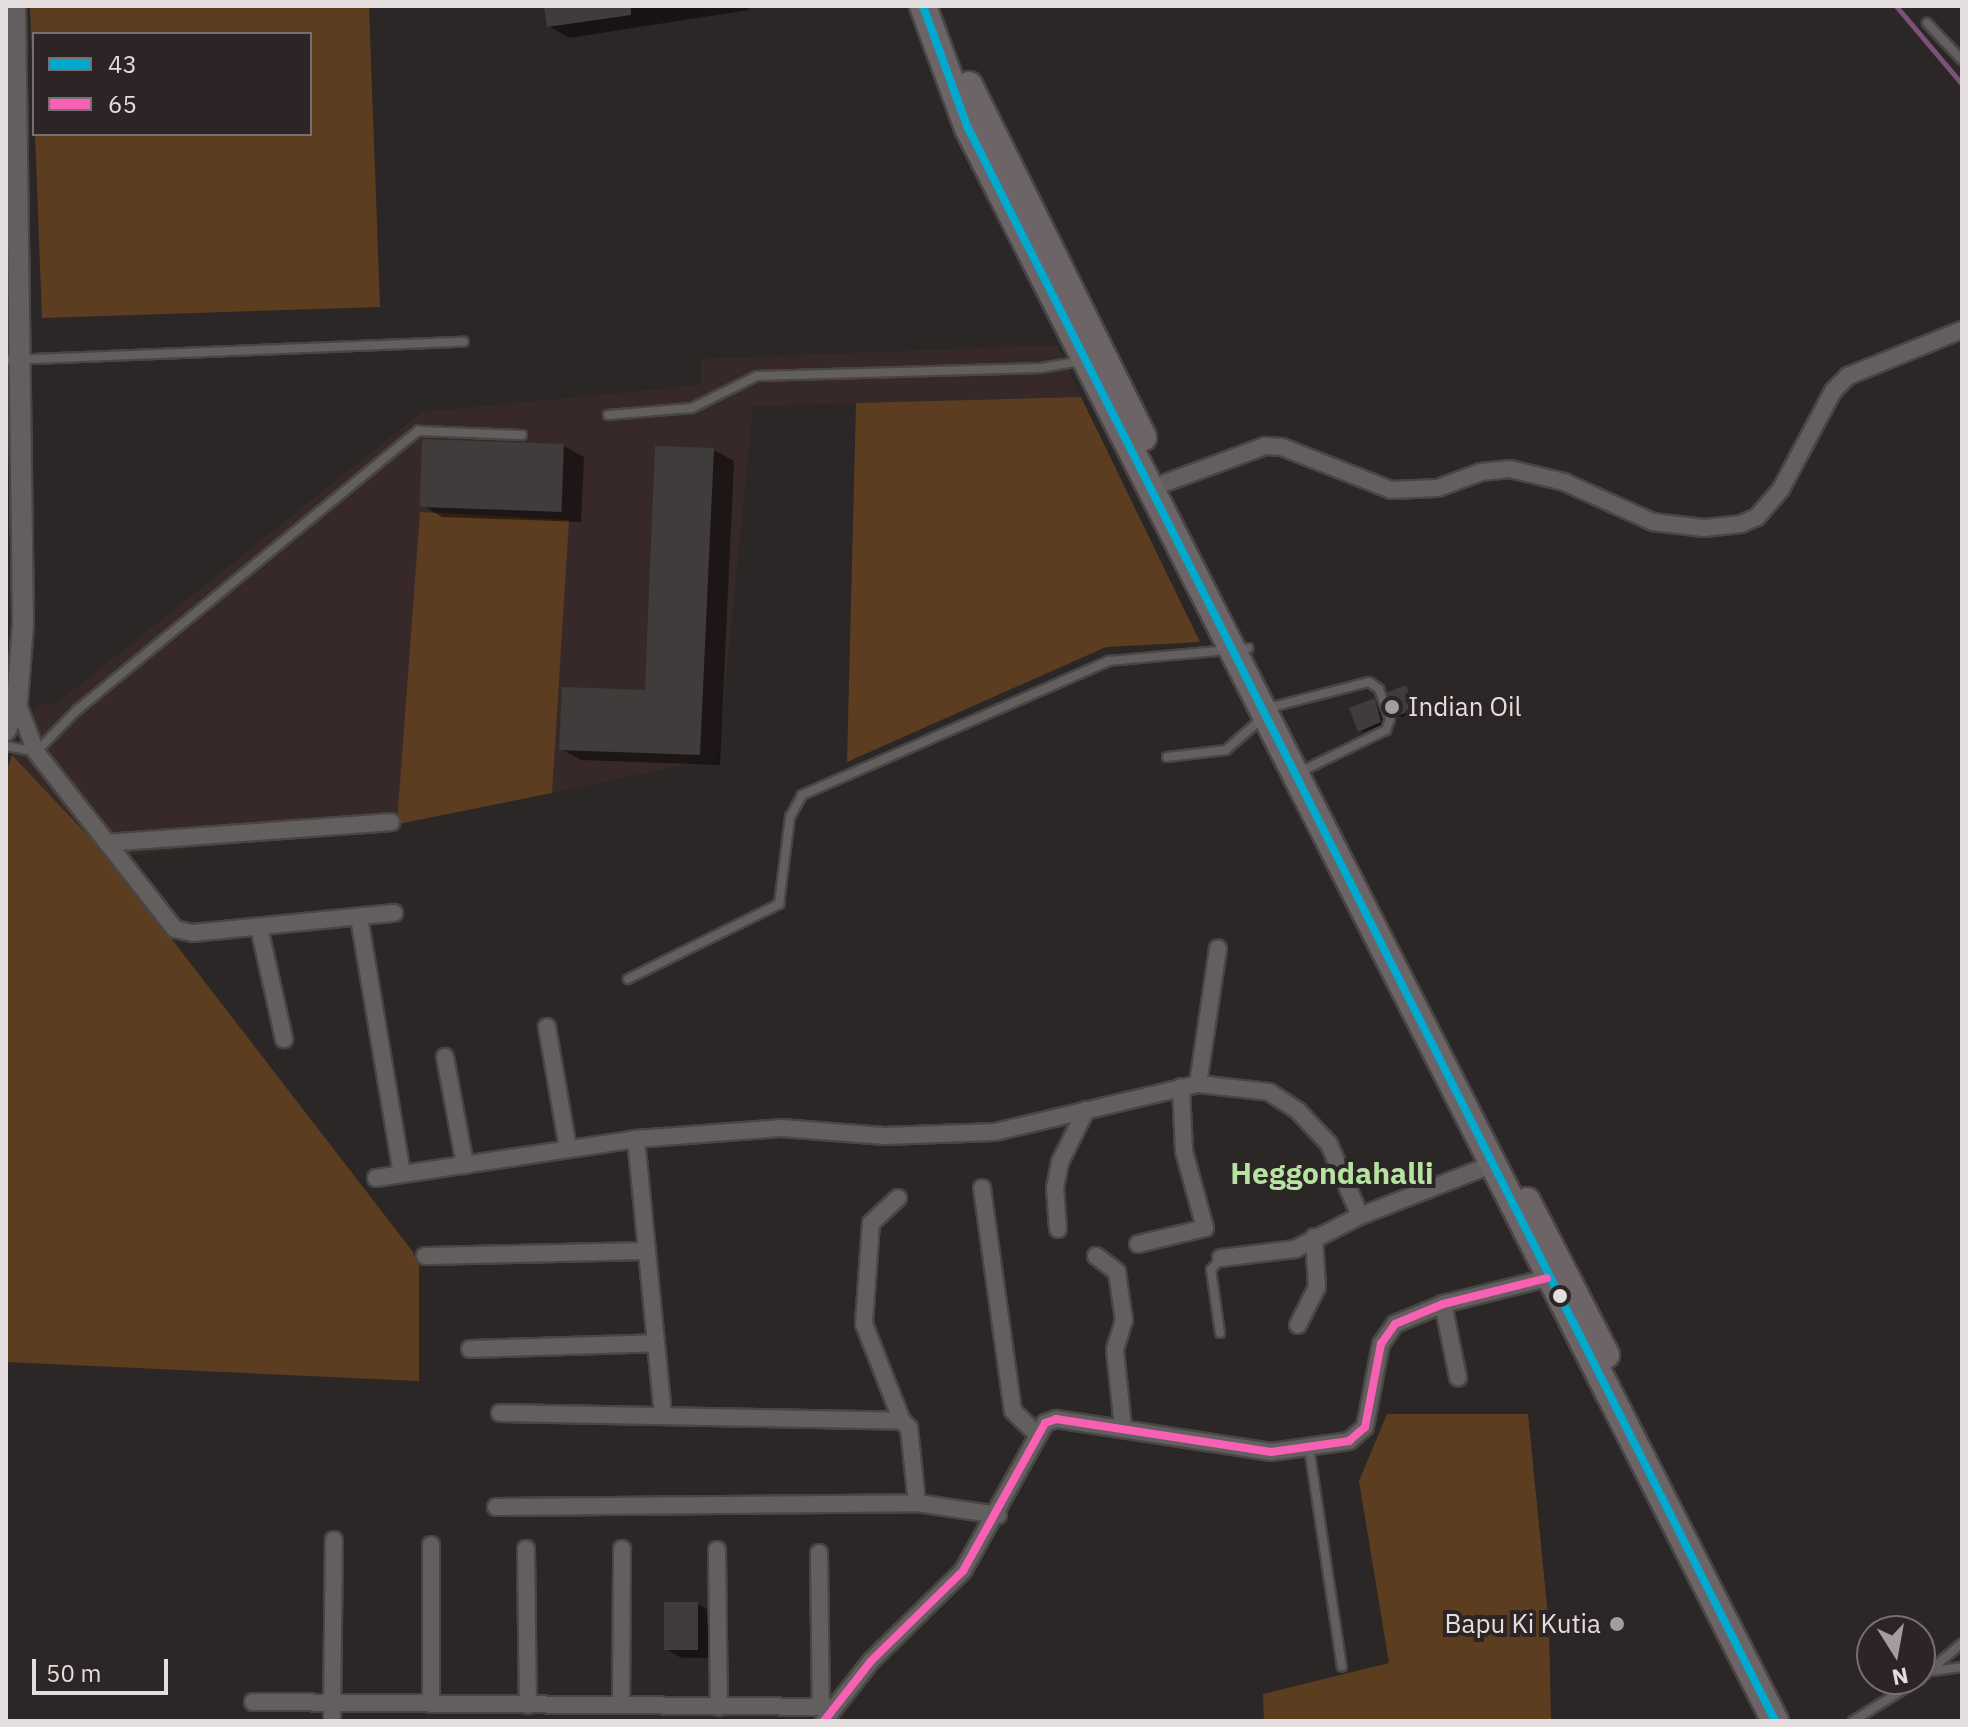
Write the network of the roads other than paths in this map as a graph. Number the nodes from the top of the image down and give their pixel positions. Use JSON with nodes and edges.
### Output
{"nodes":[{"id":1,"x":15,"y":6,"type":"edge"},
{"id":2,"x":923,"y":6,"type":"edge"},
{"id":3,"x":941,"y":6,"type":"edge"},
{"id":4,"x":1927,"y":23,"type":"dead end"},
{"id":5,"x":1962,"y":60,"type":"edge"},
{"id":6,"x":1962,"y":330,"type":"edge"},
{"id":7,"x":464,"y":342,"type":"dead end"},
{"id":8,"x":13,"y":359,"type":"edge"},
{"id":9,"x":1096,"y":360,"type":"junction"},
{"id":10,"x":608,"y":415,"type":"dead end"},
{"id":11,"x":522,"y":435,"type":"dead end"},
{"id":12,"x":1165,"y":483,"type":"junction"},
{"id":13,"x":1239,"y":648,"type":"junction"},
{"id":14,"x":17,"y":702,"type":"junction"},
{"id":15,"x":1272,"y":713,"type":"junction"},
{"id":16,"x":6,"y":730,"type":"edge"},
{"id":17,"x":6,"y":746,"type":"edge"},
{"id":18,"x":36,"y":752,"type":"junction"},
{"id":19,"x":1167,"y":757,"type":"dead end"},
{"id":20,"x":1308,"y":768,"type":"junction"},
{"id":21,"x":391,"y":822,"type":"dead end"},
{"id":22,"x":107,"y":843,"type":"junction"},
{"id":23,"x":394,"y":913,"type":"dead end"},
{"id":24,"x":359,"y":917,"type":"junction"},
{"id":25,"x":259,"y":927,"type":"junction"},
{"id":26,"x":1218,"y":948,"type":"dead end"},
{"id":27,"x":628,"y":979,"type":"dead end"},
{"id":28,"x":547,"y":1027,"type":"dead end"},
{"id":29,"x":284,"y":1039,"type":"dead end"},
{"id":30,"x":445,"y":1057,"type":"dead end"},
{"id":31,"x":1198,"y":1084,"type":"junction"},
{"id":32,"x":1181,"y":1087,"type":"junction"},
{"id":33,"x":1086,"y":1110,"type":"junction"},
{"id":34,"x":636,"y":1139,"type":"junction"},
{"id":35,"x":568,"y":1149,"type":"junction"},
{"id":36,"x":465,"y":1165,"type":"junction"},
{"id":37,"x":1491,"y":1165,"type":"junction"},
{"id":38,"x":402,"y":1173,"type":"junction"},
{"id":39,"x":376,"y":1178,"type":"dead end"},
{"id":40,"x":982,"y":1188,"type":"dead end"},
{"id":41,"x":898,"y":1198,"type":"dead end"},
{"id":42,"x":1360,"y":1216,"type":"junction"},
{"id":43,"x":1058,"y":1229,"type":"dead end"},
{"id":44,"x":1314,"y":1237,"type":"junction"},
{"id":45,"x":1138,"y":1244,"type":"dead end"},
{"id":46,"x":647,"y":1251,"type":"junction"},
{"id":47,"x":425,"y":1256,"type":"dead end"},
{"id":48,"x":1096,"y":1256,"type":"dead end"},
{"id":49,"x":1221,"y":1258,"type":"joint"},
{"id":50,"x":1547,"y":1278,"type":"junction"},
{"id":51,"x":1443,"y":1304,"type":"junction"},
{"id":52,"x":1298,"y":1325,"type":"dead end"},
{"id":53,"x":1220,"y":1333,"type":"dead end"},
{"id":54,"x":656,"y":1343,"type":"junction"},
{"id":55,"x":470,"y":1349,"type":"dead end"},
{"id":56,"x":1458,"y":1377,"type":"dead end"},
{"id":57,"x":500,"y":1413,"type":"dead end"},
{"id":58,"x":663,"y":1415,"type":"junction"},
{"id":59,"x":902,"y":1421,"type":"junction"},
{"id":60,"x":1123,"y":1428,"type":"junction"},
{"id":61,"x":1036,"y":1433,"type":"junction"},
{"id":62,"x":1309,"y":1447,"type":"junction"},
{"id":63,"x":917,"y":1503,"type":"junction"},
{"id":64,"x":496,"y":1507,"type":"dead end"},
{"id":65,"x":998,"y":1515,"type":"junction"},
{"id":66,"x":334,"y":1540,"type":"dead end"},
{"id":67,"x":431,"y":1545,"type":"dead end"},
{"id":68,"x":526,"y":1549,"type":"dead end"},
{"id":69,"x":622,"y":1549,"type":"dead end"},
{"id":70,"x":717,"y":1550,"type":"dead end"},
{"id":71,"x":819,"y":1553,"type":"dead end"},
{"id":72,"x":1962,"y":1643,"type":"edge"},
{"id":73,"x":1342,"y":1667,"type":"dead end"},
{"id":74,"x":1936,"y":1667,"type":"edge"},
{"id":75,"x":1962,"y":1667,"type":"edge"},
{"id":76,"x":1936,"y":1670,"type":"edge"},
{"id":77,"x":1894,"y":1695,"type":"edge"},
{"id":78,"x":253,"y":1702,"type":"dead end"},
{"id":79,"x":332,"y":1703,"type":"junction"},
{"id":80,"x":431,"y":1704,"type":"junction"},
{"id":81,"x":528,"y":1705,"type":"junction"},
{"id":82,"x":621,"y":1705,"type":"junction"},
{"id":83,"x":719,"y":1707,"type":"junction"},
{"id":84,"x":826,"y":1712,"type":"edge"},
{"id":85,"x":332,"y":1721,"type":"edge"},
{"id":86,"x":1775,"y":1721,"type":"edge"},
{"id":87,"x":1787,"y":1721,"type":"edge"},
{"id":88,"x":1853,"y":1721,"type":"edge"}],
"edges":[{"from":1,"to":8,"type":"street"},
{"from":2,"to":9,"type":"main road"},
{"from":3,"to":9,"type":"main road"},
{"from":4,"to":5,"type":"lane"},
{"from":6,"to":12,"type":"street"},
{"from":7,"to":8,"type":"lane"},
{"from":8,"to":14,"type":"street"},
{"from":9,"to":10,"type":"lane"},
{"from":9,"to":12,"type":"main road"},
{"from":9,"to":13,"type":"main road"},
{"from":11,"to":18,"type":"lane"},
{"from":12,"to":13,"type":"main road"},
{"from":13,"to":15,"type":"main road"},
{"from":13,"to":27,"type":"lane"},
{"from":14,"to":16,"type":"street"},
{"from":14,"to":18,"type":"street"},
{"from":15,"to":19,"type":"lane"},
{"from":15,"to":20,"type":"main road"},
{"from":15,"to":20,"type":"lane"},
{"from":15,"to":37,"type":"main road"},
{"from":17,"to":18,"type":"lane"},
{"from":18,"to":22,"type":"street"},
{"from":20,"to":87,"type":"main road"},
{"from":21,"to":22,"type":"street"},
{"from":22,"to":25,"type":"street"},
{"from":23,"to":24,"type":"street"},
{"from":24,"to":25,"type":"street"},
{"from":24,"to":38,"type":"street"},
{"from":25,"to":29,"type":"street"},
{"from":26,"to":31,"type":"street"},
{"from":28,"to":35,"type":"street"},
{"from":30,"to":36,"type":"street"},
{"from":31,"to":32,"type":"street"},
{"from":31,"to":42,"type":"street"},
{"from":32,"to":33,"type":"street"},
{"from":32,"to":45,"type":"street"},
{"from":33,"to":34,"type":"street"},
{"from":33,"to":43,"type":"street"},
{"from":34,"to":35,"type":"street"},
{"from":34,"to":46,"type":"street"},
{"from":35,"to":36,"type":"street"},
{"from":36,"to":38,"type":"street"},
{"from":37,"to":42,"type":"street"},
{"from":37,"to":50,"type":"main road"},
{"from":38,"to":39,"type":"street"},
{"from":40,"to":61,"type":"street"},
{"from":41,"to":59,"type":"street"},
{"from":42,"to":44,"type":"street"},
{"from":44,"to":49,"type":"street"},
{"from":44,"to":52,"type":"street"},
{"from":46,"to":47,"type":"street"},
{"from":46,"to":54,"type":"street"},
{"from":48,"to":60,"type":"street"},
{"from":49,"to":53,"type":"lane"},
{"from":50,"to":51,"type":"street"},
{"from":50,"to":86,"type":"main road"},
{"from":51,"to":56,"type":"street"},
{"from":51,"to":62,"type":"street"},
{"from":54,"to":55,"type":"street"},
{"from":54,"to":58,"type":"street"},
{"from":57,"to":58,"type":"street"},
{"from":58,"to":59,"type":"street"},
{"from":59,"to":63,"type":"street"},
{"from":60,"to":61,"type":"street"},
{"from":60,"to":62,"type":"street"},
{"from":61,"to":65,"type":"street"},
{"from":62,"to":73,"type":"lane"},
{"from":63,"to":64,"type":"street"},
{"from":63,"to":65,"type":"street"},
{"from":65,"to":84,"type":"street"},
{"from":66,"to":79,"type":"street"},
{"from":67,"to":80,"type":"street"},
{"from":68,"to":81,"type":"street"},
{"from":69,"to":82,"type":"street"},
{"from":70,"to":83,"type":"street"},
{"from":71,"to":84,"type":"street"},
{"from":72,"to":74,"type":"lane"},
{"from":75,"to":76,"type":"lane"},
{"from":77,"to":88,"type":"lane"},
{"from":78,"to":79,"type":"street"},
{"from":79,"to":80,"type":"street"},
{"from":79,"to":85,"type":"street"},
{"from":80,"to":81,"type":"street"},
{"from":81,"to":82,"type":"street"},
{"from":82,"to":83,"type":"street"},
{"from":83,"to":84,"type":"street"}]}
